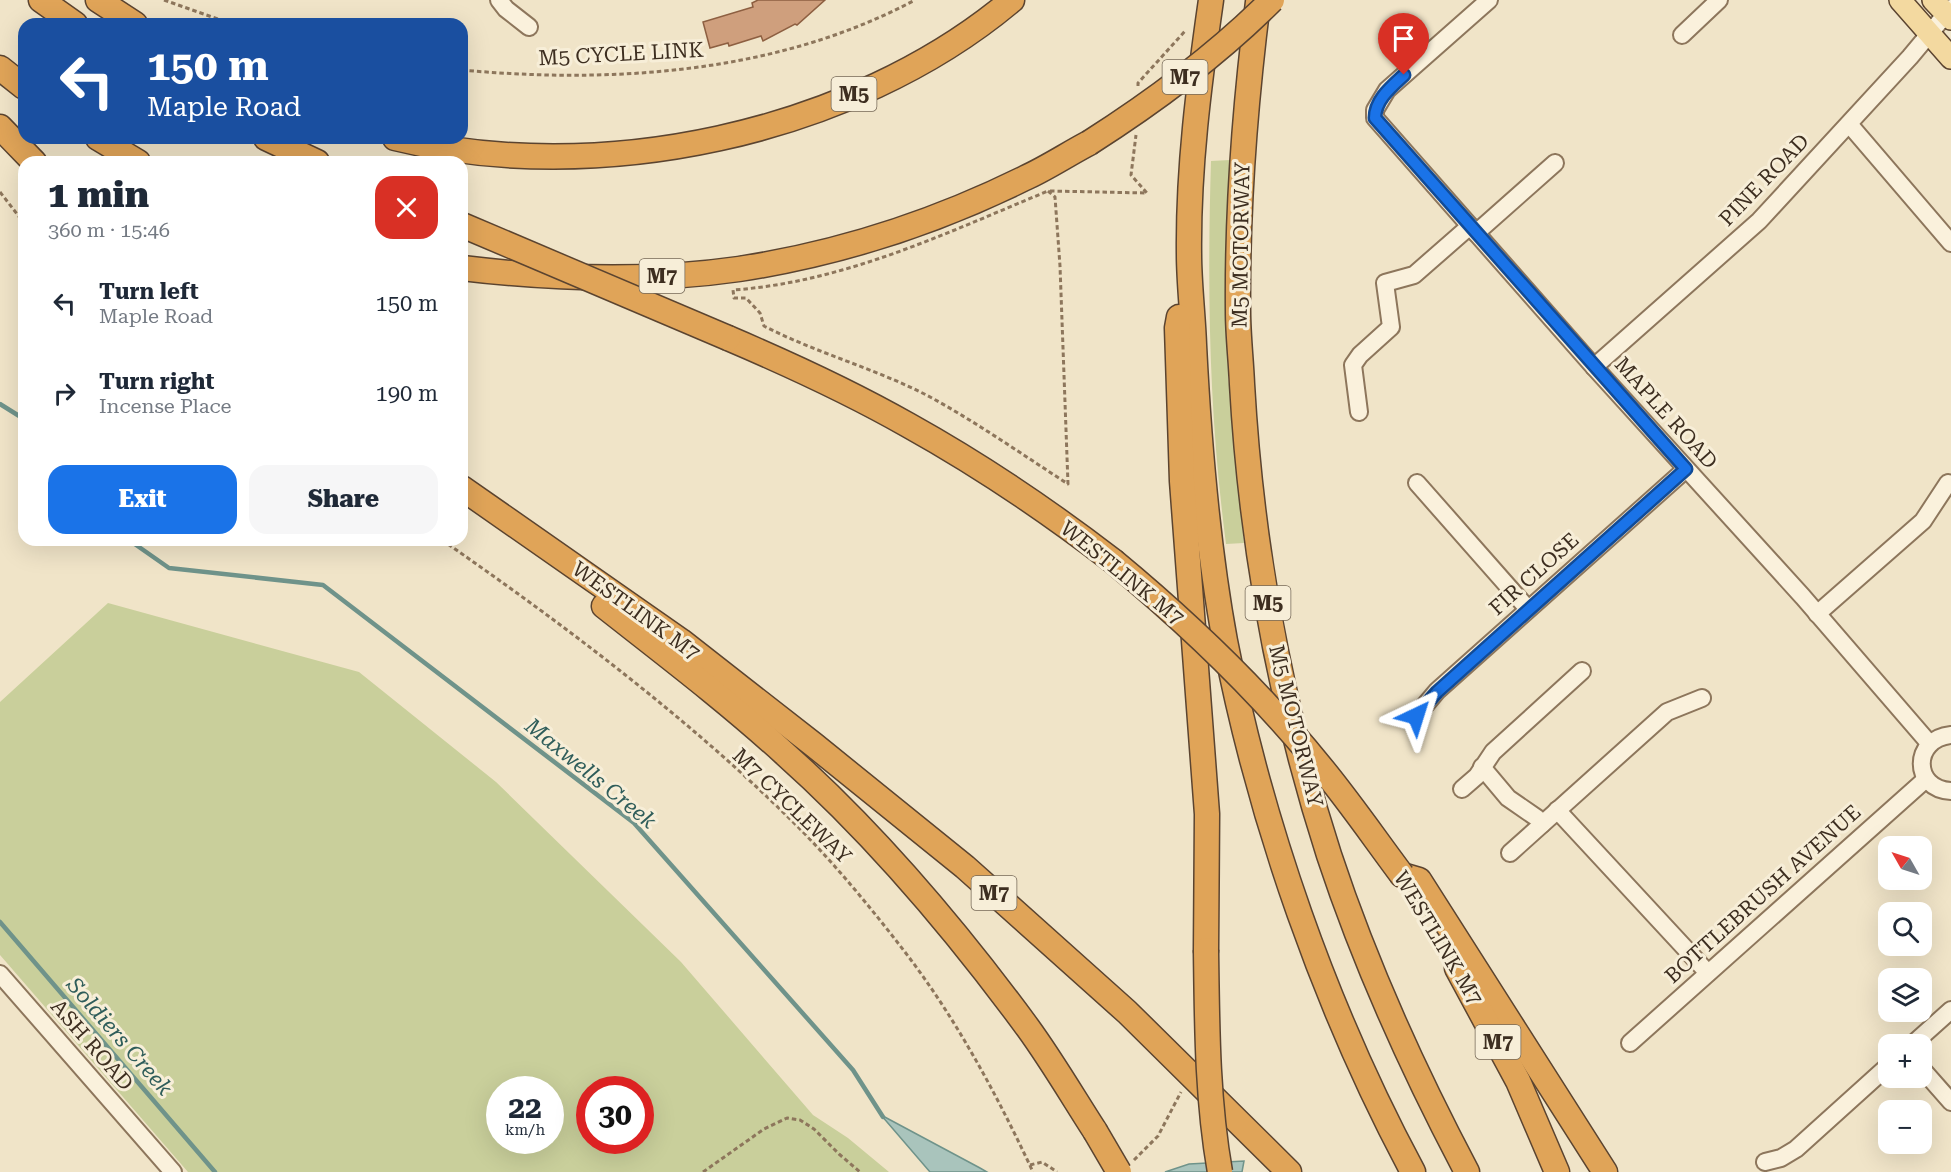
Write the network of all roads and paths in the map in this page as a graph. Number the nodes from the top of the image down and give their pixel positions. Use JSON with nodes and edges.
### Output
{"nodes":[{"id":1,"x":41,"y":0,"type":"edge"},
{"id":2,"x":98,"y":0,"type":"edge"},
{"id":3,"x":164,"y":0,"type":"edge"},
{"id":4,"x":499,"y":0,"type":"edge"},
{"id":5,"x":915,"y":0,"type":"edge"},
{"id":6,"x":1012,"y":0,"type":"edge"},
{"id":7,"x":1211,"y":0,"type":"edge"},
{"id":8,"x":1259,"y":0,"type":"edge"},
{"id":9,"x":1272,"y":0,"type":"edge"},
{"id":10,"x":1489,"y":0,"type":"edge"},
{"id":11,"x":1719,"y":0,"type":"edge"},
{"id":12,"x":1900,"y":0,"type":"edge"},
{"id":13,"x":1945,"y":10,"type":"edge"},
{"id":14,"x":66,"y":18,"type":"edge"},
{"id":15,"x":126,"y":18,"type":"edge"},
{"id":16,"x":215,"y":18,"type":"edge"},
{"id":17,"x":529,"y":27,"type":"dead end"},
{"id":18,"x":1930,"y":34,"type":"junction"},
{"id":19,"x":1682,"y":35,"type":"dead end"},
{"id":20,"x":1951,"y":58,"type":"edge"},
{"id":21,"x":0,"y":68,"type":"edge"},
{"id":22,"x":468,"y":70,"type":"edge"},
{"id":23,"x":18,"y":82,"type":"edge"},
{"id":24,"x":1849,"y":124,"type":"junction"},
{"id":25,"x":0,"y":127,"type":"edge"},
{"id":26,"x":108,"y":144,"type":"edge"},
{"id":27,"x":279,"y":144,"type":"edge"},
{"id":28,"x":419,"y":144,"type":"edge"},
{"id":29,"x":28,"y":156,"type":"edge"},
{"id":30,"x":128,"y":156,"type":"edge"},
{"id":31,"x":304,"y":156,"type":"edge"},
{"id":32,"x":1555,"y":163,"type":"dead end"},
{"id":33,"x":0,"y":192,"type":"edge"},
{"id":34,"x":18,"y":214,"type":"edge"},
{"id":35,"x":468,"y":228,"type":"edge"},
{"id":36,"x":1473,"y":230,"type":"junction"},
{"id":37,"x":1951,"y":243,"type":"edge"},
{"id":38,"x":1189,"y":255,"type":"junction"},
{"id":39,"x":468,"y":269,"type":"edge"},
{"id":40,"x":1594,"y":367,"type":"junction"},
{"id":41,"x":1359,"y":412,"type":"dead end"},
{"id":42,"x":1686,"y":469,"type":"junction"},
{"id":43,"x":1417,"y":483,"type":"dead end"},
{"id":44,"x":1948,"y":483,"type":"dead end"},
{"id":45,"x":1068,"y":484,"type":"joint"},
{"id":46,"x":468,"y":492,"type":"edge"},
{"id":47,"x":468,"y":500,"type":"edge"},
{"id":48,"x":451,"y":546,"type":"edge"},
{"id":49,"x":1528,"y":609,"type":"junction"},
{"id":50,"x":1817,"y":614,"type":"junction"},
{"id":51,"x":1582,"y":671,"type":"dead end"},
{"id":52,"x":1702,"y":698,"type":"dead end"},
{"id":53,"x":1416,"y":716,"type":"dead end"},
{"id":54,"x":1951,"y":735,"type":"edge"},
{"id":55,"x":1929,"y":743,"type":"junction"},
{"id":56,"x":1482,"y":767,"type":"junction"},
{"id":57,"x":1926,"y":779,"type":"junction"},
{"id":58,"x":1462,"y":789,"type":"dead end"},
{"id":59,"x":1951,"y":791,"type":"edge"},
{"id":60,"x":1557,"y":810,"type":"junction"},
{"id":61,"x":1542,"y":824,"type":"junction"},
{"id":62,"x":1510,"y":853,"type":"dead end"},
{"id":63,"x":1434,"y":915,"type":"junction"},
{"id":64,"x":1708,"y":973,"type":"junction"},
{"id":65,"x":0,"y":974,"type":"edge"},
{"id":66,"x":1951,"y":1010,"type":"edge"},
{"id":67,"x":1924,"y":1034,"type":"edge"},
{"id":68,"x":1630,"y":1043,"type":"dead end"},
{"id":69,"x":1878,"y":1075,"type":"edge"},
{"id":70,"x":1194,"y":1077,"type":"junction"},
{"id":71,"x":1932,"y":1080,"type":"edge"},
{"id":72,"x":1951,"y":1102,"type":"edge"},
{"id":73,"x":1765,"y":1162,"type":"dead end"},
{"id":74,"x":1029,"y":1165,"type":"junction"},
{"id":75,"x":1123,"y":1168,"type":"edge"},
{"id":76,"x":173,"y":1172,"type":"edge"},
{"id":77,"x":703,"y":1172,"type":"edge"},
{"id":78,"x":860,"y":1172,"type":"edge"},
{"id":79,"x":1033,"y":1172,"type":"edge"},
{"id":80,"x":1057,"y":1172,"type":"edge"},
{"id":81,"x":1220,"y":1172,"type":"edge"},
{"id":82,"x":1289,"y":1172,"type":"edge"},
{"id":83,"x":1413,"y":1172,"type":"edge"},
{"id":84,"x":1467,"y":1172,"type":"edge"},
{"id":85,"x":1557,"y":1172,"type":"edge"},
{"id":86,"x":1605,"y":1172,"type":"edge"}],
"edges":[{"from":1,"to":14,"type":"highway"},
{"from":2,"to":15,"type":"highway"},
{"from":3,"to":16,"type":"path"},
{"from":4,"to":17,"type":"street"},
{"from":5,"to":22,"type":"path","name":"M5 CYCLE LINK"},
{"from":6,"to":28,"type":"highway","number":"M5"},
{"from":7,"to":38,"type":"highway","number":"M5"},
{"from":8,"to":84,"type":"highway","name":"M5 MOTORWAY","number":"M5"},
{"from":9,"to":39,"type":"highway","number":"M7","bridge":true},
{"from":10,"to":36,"type":"street","name":"MAPLE ROAD"},
{"from":11,"to":19,"type":"street"},
{"from":12,"to":18,"type":"main road"},
{"from":13,"to":18,"type":"street","name":"PINE ROAD"},
{"from":18,"to":20,"type":"main road"},
{"from":18,"to":24,"type":"street","name":"PINE ROAD"},
{"from":21,"to":23,"type":"highway"},
{"from":24,"to":37,"type":"street"},
{"from":24,"to":40,"type":"street","name":"PINE ROAD"},
{"from":25,"to":29,"type":"highway"},
{"from":26,"to":30,"type":"highway"},
{"from":27,"to":31,"type":"highway"},
{"from":32,"to":36,"type":"street"},
{"from":33,"to":34,"type":"path"},
{"from":35,"to":63,"type":"highway","name":"WESTLINK M7","number":"M7","bridge":true},
{"from":36,"to":40,"type":"street","name":"MAPLE ROAD"},
{"from":36,"to":41,"type":"street"},
{"from":38,"to":81,"type":"highway","bridge":true},
{"from":38,"to":83,"type":"highway","number":"M5"},
{"from":40,"to":42,"type":"street","name":"MAPLE ROAD"},
{"from":42,"to":49,"type":"street","name":"FIR CLOSE"},
{"from":42,"to":50,"type":"street","name":"MAPLE ROAD"},
{"from":43,"to":49,"type":"street"},
{"from":44,"to":50,"type":"street"},
{"from":45,"to":45,"type":"path"},
{"from":46,"to":70,"type":"highway","name":"WESTLINK M7","number":"M7"},
{"from":47,"to":75,"type":"highway","bridge":true},
{"from":48,"to":74,"type":"path","name":"M7 CYCLEWAY"},
{"from":49,"to":53,"type":"street","name":"FIR CLOSE"},
{"from":50,"to":55,"type":"street","name":"MAPLE ROAD"},
{"from":51,"to":56,"type":"street"},
{"from":52,"to":60,"type":"street"},
{"from":54,"to":55,"type":"street"},
{"from":55,"to":57,"type":"street"},
{"from":56,"to":58,"type":"street"},
{"from":56,"to":61,"type":"street"},
{"from":57,"to":59,"type":"street"},
{"from":57,"to":64,"type":"street","name":"BOTTLEBRUSH AVENUE"},
{"from":60,"to":61,"type":"street"},
{"from":60,"to":64,"type":"street"},
{"from":61,"to":62,"type":"street"},
{"from":63,"to":85,"type":"highway","name":"WESTLINK M7","number":"M7"},
{"from":63,"to":86,"type":"highway"},
{"from":64,"to":68,"type":"street","name":"BOTTLEBRUSH AVENUE"},
{"from":65,"to":76,"type":"street","name":"ASH ROAD"},
{"from":66,"to":67,"type":"street"},
{"from":69,"to":73,"type":"street"},
{"from":70,"to":75,"type":"path"},
{"from":70,"to":82,"type":"highway","name":"WESTLINK M7","number":"M7"},
{"from":71,"to":72,"type":"street"},
{"from":74,"to":79,"type":"path","name":"M7 CYCLEWAY"},
{"from":74,"to":80,"type":"path"},
{"from":77,"to":78,"type":"path"}]}
